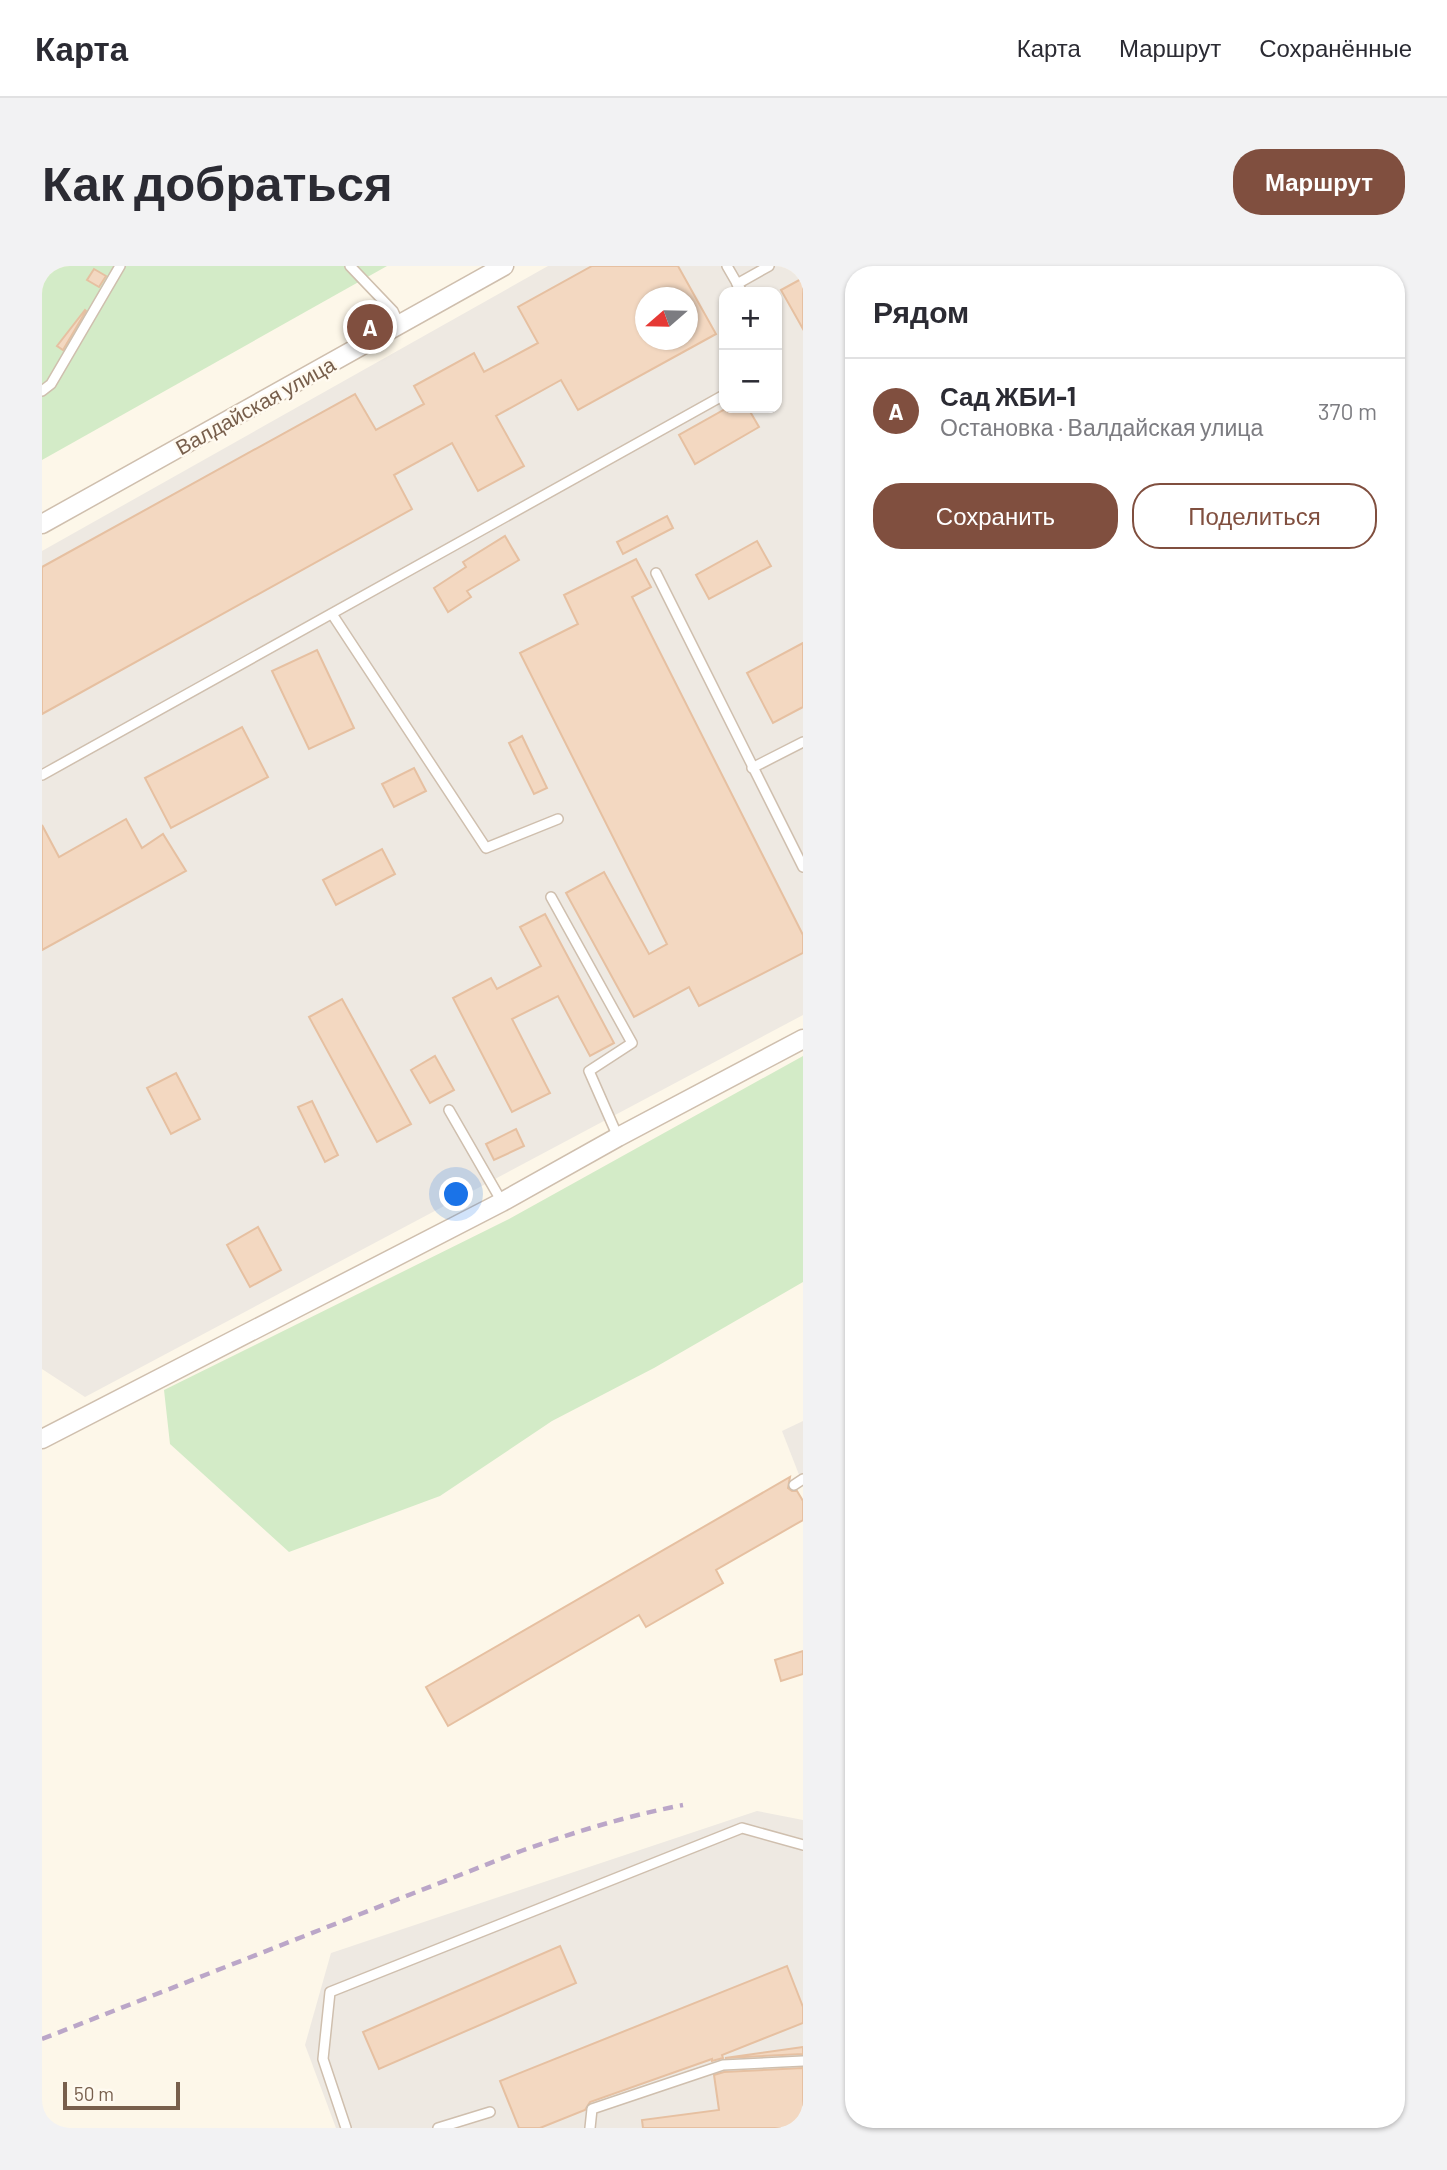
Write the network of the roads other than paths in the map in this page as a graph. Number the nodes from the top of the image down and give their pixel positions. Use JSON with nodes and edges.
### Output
{"nodes":[{"id":1,"x":120,"y":266,"type":"edge"},
{"id":2,"x":350,"y":266,"type":"edge"},
{"id":3,"x":504,"y":266,"type":"edge"},
{"id":4,"x":727,"y":266,"type":"edge"},
{"id":5,"x":769,"y":266,"type":"edge"},
{"id":6,"x":739,"y":287,"type":"edge"},
{"id":7,"x":741,"y":287,"type":"edge"},
{"id":8,"x":399,"y":324,"type":"junction"},
{"id":9,"x":42,"y":391,"type":"edge"},
{"id":10,"x":719,"y":398,"type":"edge"},
{"id":11,"x":42,"y":524,"type":"edge"},
{"id":12,"x":656,"y":573,"type":"dead end"},
{"id":13,"x":332,"y":614,"type":"junction"},
{"id":14,"x":803,"y":742,"type":"edge"},
{"id":15,"x":752,"y":768,"type":"junction"},
{"id":16,"x":42,"y":775,"type":"edge"},
{"id":17,"x":558,"y":818,"type":"dead end"},
{"id":18,"x":803,"y":866,"type":"edge"},
{"id":19,"x":551,"y":897,"type":"dead end"},
{"id":20,"x":803,"y":1040,"type":"edge"},
{"id":21,"x":449,"y":1110,"type":"dead end"},
{"id":22,"x":618,"y":1137,"type":"junction"},
{"id":23,"x":502,"y":1202,"type":"junction"},
{"id":24,"x":42,"y":1439,"type":"edge"},
{"id":25,"x":803,"y":1479,"type":"edge"},
{"id":26,"x":794,"y":1485,"type":"dead end"},
{"id":27,"x":803,"y":1845,"type":"edge"},
{"id":28,"x":803,"y":2061,"type":"edge"},
{"id":29,"x":491,"y":2112,"type":"dead end"},
{"id":30,"x":346,"y":2128,"type":"edge"},
{"id":31,"x":438,"y":2128,"type":"edge"},
{"id":32,"x":590,"y":2128,"type":"edge"}],
"edges":[{"from":1,"to":9,"type":"lane"},
{"from":2,"to":8,"type":"lane"},
{"from":3,"to":8,"type":"street","name":"Валдайская улица"},
{"from":4,"to":6,"type":"lane"},
{"from":5,"to":7,"type":"lane"},
{"from":8,"to":11,"type":"street","name":"Валдайская улица"},
{"from":10,"to":13,"type":"lane"},
{"from":12,"to":15,"type":"lane"},
{"from":13,"to":16,"type":"lane"},
{"from":13,"to":17,"type":"lane"},
{"from":14,"to":15,"type":"lane"},
{"from":15,"to":18,"type":"lane"},
{"from":19,"to":22,"type":"lane"},
{"from":20,"to":22,"type":"street"},
{"from":21,"to":23,"type":"lane"},
{"from":22,"to":23,"type":"street"},
{"from":23,"to":24,"type":"street"},
{"from":25,"to":26,"type":"lane"},
{"from":27,"to":30,"type":"lane"},
{"from":28,"to":32,"type":"lane"},
{"from":29,"to":31,"type":"lane"}]}
